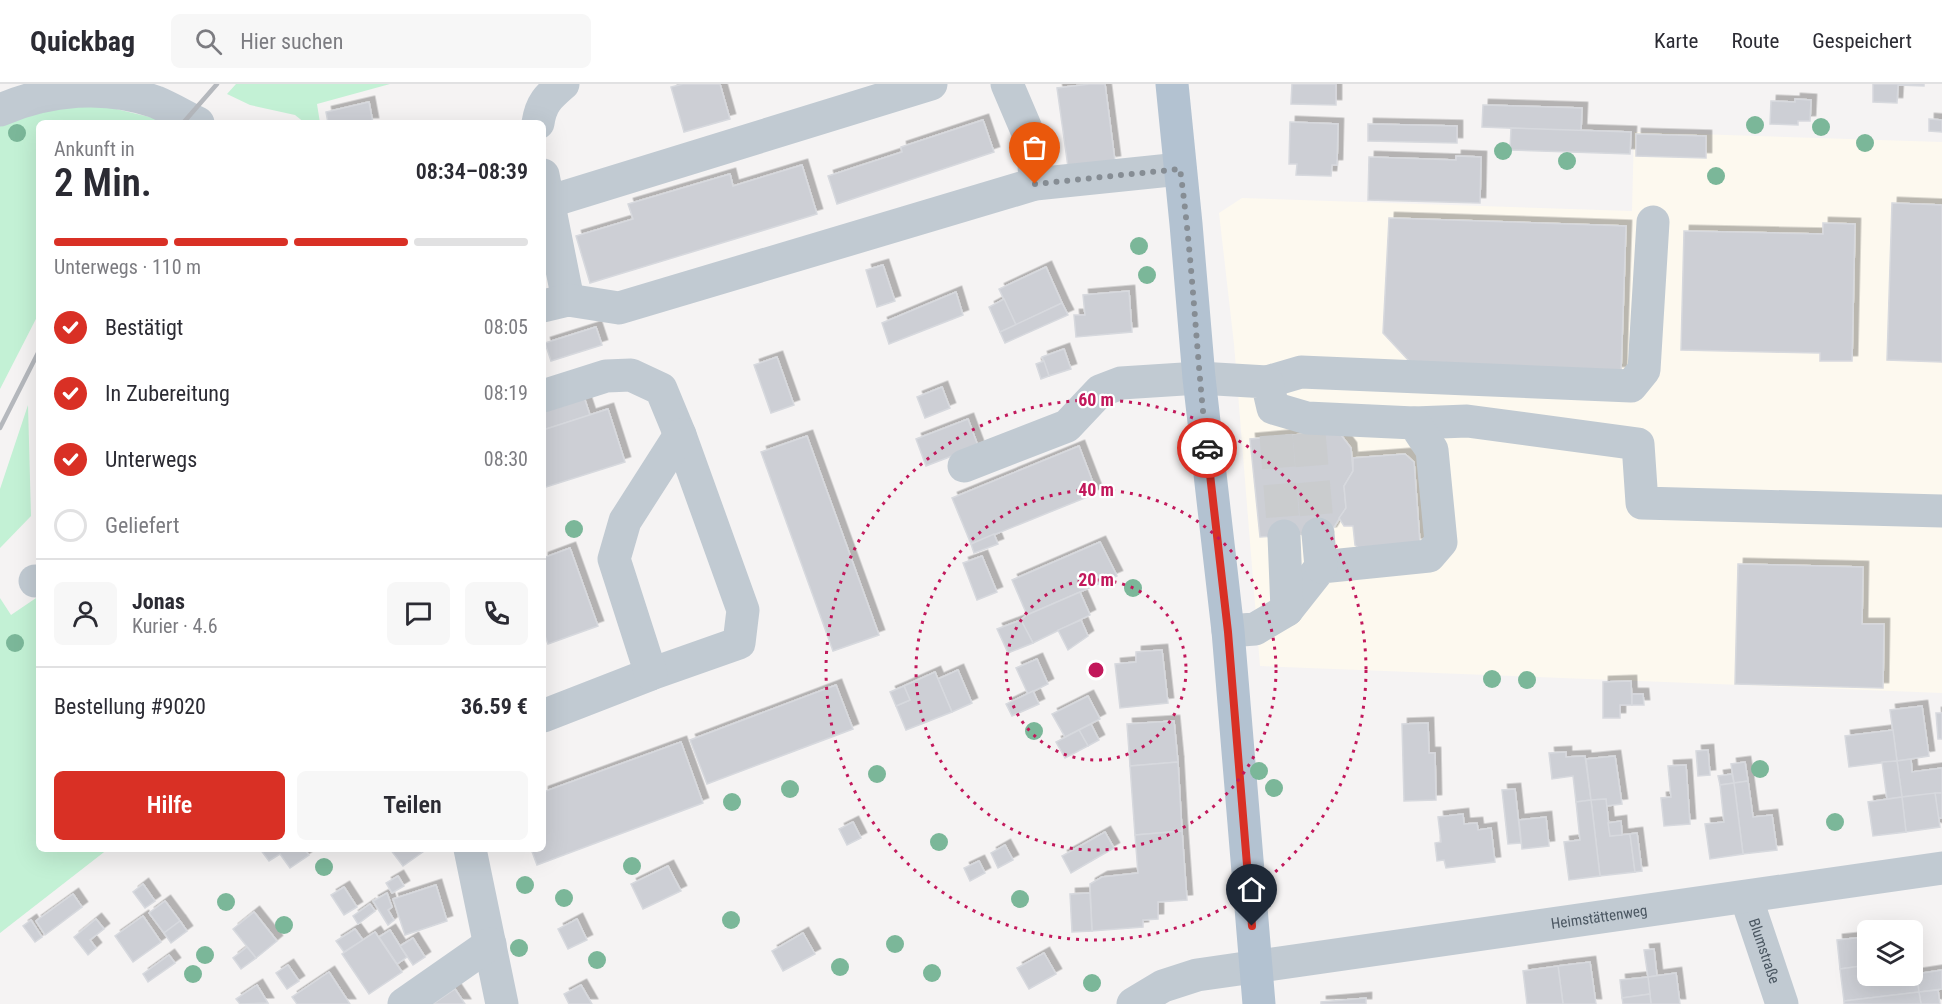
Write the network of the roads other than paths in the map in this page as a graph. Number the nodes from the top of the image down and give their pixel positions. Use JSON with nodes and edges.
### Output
{"nodes":[{"id":1,"x":563,"y":84,"type":"edge"},
{"id":2,"x":931,"y":84,"type":"edge"},
{"id":3,"x":1007,"y":84,"type":"edge"},
{"id":4,"x":1172,"y":84,"type":"edge"},
{"id":5,"x":0,"y":110,"type":"edge"},
{"id":6,"x":193,"y":120,"type":"edge"},
{"id":7,"x":538,"y":120,"type":"edge"},
{"id":8,"x":1180,"y":169,"type":"junction"},
{"id":9,"x":1035,"y":184,"type":"junction"},
{"id":10,"x":546,"y":189,"type":"edge"},
{"id":11,"x":1653,"y":222,"type":"dead end"},
{"id":12,"x":555,"y":303,"type":"edge"},
{"id":13,"x":1198,"y":378,"type":"junction"},
{"id":14,"x":546,"y":395,"type":"edge"},
{"id":15,"x":1272,"y":409,"type":"junction"},
{"id":16,"x":1414,"y":423,"type":"junction"},
{"id":17,"x":680,"y":435,"type":"junction"},
{"id":18,"x":964,"y":466,"type":"dead end"},
{"id":19,"x":1942,"y":512,"type":"edge"},
{"id":20,"x":1318,"y":534,"type":"tunnel mouth"},
{"id":21,"x":1284,"y":536,"type":"tunnel mouth"},
{"id":22,"x":1321,"y":567,"type":"junction"},
{"id":23,"x":1287,"y":610,"type":"junction"},
{"id":24,"x":1228,"y":632,"type":"junction"},
{"id":25,"x":651,"y":674,"type":"junction"},
{"id":26,"x":546,"y":715,"type":"edge"},
{"id":27,"x":471,"y":852,"type":"edge"},
{"id":28,"x":1942,"y":868,"type":"edge"},
{"id":29,"x":1746,"y":897,"type":"junction"},
{"id":30,"x":490,"y":944,"type":"junction"},
{"id":31,"x":1256,"y":966,"type":"junction"},
{"id":32,"x":404,"y":1004,"type":"edge"},
{"id":33,"x":502,"y":1004,"type":"edge"},
{"id":34,"x":1133,"y":1004,"type":"edge"},
{"id":35,"x":1259,"y":1004,"type":"edge"},
{"id":36,"x":1782,"y":1004,"type":"edge"}],
"edges":[{"from":1,"to":7,"type":"street"},
{"from":2,"to":10,"type":"street"},
{"from":3,"to":9,"type":"street"},
{"from":4,"to":8,"type":"main road"},
{"from":5,"to":6,"type":"street"},
{"from":8,"to":9,"type":"street"},
{"from":8,"to":13,"type":"main road"},
{"from":9,"to":12,"type":"street"},
{"from":10,"to":12,"type":"street"},
{"from":11,"to":15,"type":"street"},
{"from":13,"to":15,"type":"street"},
{"from":13,"to":18,"type":"street"},
{"from":13,"to":24,"type":"main road"},
{"from":14,"to":17,"type":"street"},
{"from":15,"to":16,"type":"street"},
{"from":16,"to":19,"type":"street"},
{"from":16,"to":22,"type":"street"},
{"from":17,"to":25,"type":"street"},
{"from":17,"to":25,"type":"street"},
{"from":20,"to":22,"type":"street"},
{"from":21,"to":23,"type":"street"},
{"from":22,"to":23,"type":"street"},
{"from":23,"to":24,"type":"street"},
{"from":24,"to":31,"type":"main road"},
{"from":25,"to":26,"type":"street"},
{"from":27,"to":30,"type":"street"},
{"from":28,"to":29,"type":"street","name":"Heimstättenweg"},
{"from":29,"to":31,"type":"street","name":"Heimstättenweg"},
{"from":29,"to":36,"type":"street","name":"Blumstraße"},
{"from":30,"to":32,"type":"street"},
{"from":30,"to":33,"type":"street"},
{"from":31,"to":34,"type":"street","name":"Heimstättenweg"},
{"from":31,"to":35,"type":"main road"}]}
